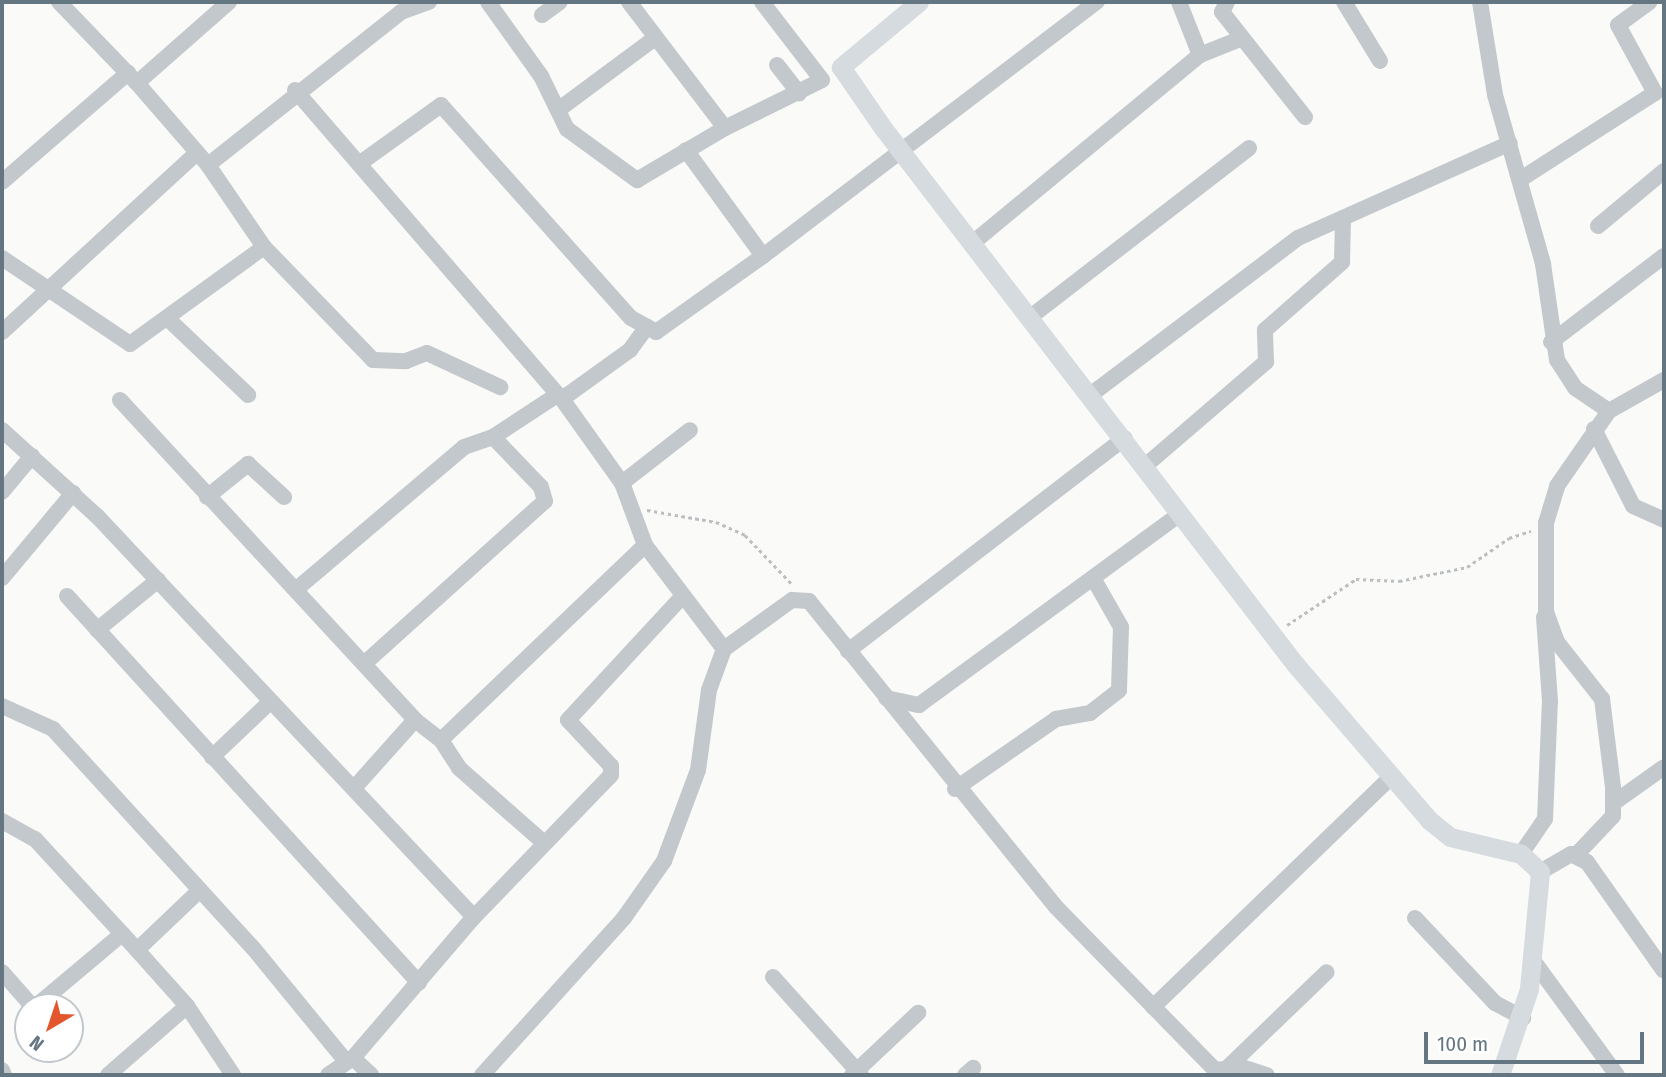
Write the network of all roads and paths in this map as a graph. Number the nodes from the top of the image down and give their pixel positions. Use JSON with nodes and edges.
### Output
{"nodes":[{"id":1,"x":60,"y":2,"type":"edge"},
{"id":2,"x":229,"y":2,"type":"edge"},
{"id":3,"x":429,"y":2,"type":"edge"},
{"id":4,"x":488,"y":2,"type":"edge"},
{"id":5,"x":559,"y":2,"type":"edge"},
{"id":6,"x":629,"y":2,"type":"edge"},
{"id":7,"x":762,"y":2,"type":"edge"},
{"id":8,"x":919,"y":2,"type":"edge"},
{"id":9,"x":1097,"y":2,"type":"edge"},
{"id":10,"x":1179,"y":2,"type":"edge"},
{"id":11,"x":1227,"y":2,"type":"edge"},
{"id":12,"x":1344,"y":2,"type":"edge"},
{"id":13,"x":1479,"y":2,"type":"edge"},
{"id":14,"x":1650,"y":2,"type":"edge"},
{"id":15,"x":397,"y":7,"type":"edge"},
{"id":16,"x":542,"y":15,"type":"dead end"},
{"id":17,"x":655,"y":38,"type":"junction"},
{"id":18,"x":1240,"y":39,"type":"junction"},
{"id":19,"x":1200,"y":55,"type":"junction"},
{"id":20,"x":1380,"y":61,"type":"dead end"},
{"id":21,"x":777,"y":65,"type":"dead end"},
{"id":22,"x":841,"y":68,"type":"junction"},
{"id":23,"x":132,"y":78,"type":"junction"},
{"id":24,"x":822,"y":80,"type":"junction"},
{"id":25,"x":295,"y":90,"type":"junction"},
{"id":26,"x":799,"y":93,"type":"junction"},
{"id":27,"x":1658,"y":103,"type":"edge"},
{"id":28,"x":558,"y":110,"type":"junction"},
{"id":29,"x":1305,"y":117,"type":"dead end"},
{"id":30,"x":725,"y":128,"type":"junction"},
{"id":31,"x":1510,"y":143,"type":"junction"},
{"id":32,"x":1249,"y":148,"type":"dead end"},
{"id":33,"x":687,"y":150,"type":"junction"},
{"id":34,"x":903,"y":154,"type":"junction"},
{"id":35,"x":202,"y":159,"type":"junction"},
{"id":36,"x":359,"y":164,"type":"junction"},
{"id":37,"x":1664,"y":171,"type":"edge"},
{"id":38,"x":1521,"y":179,"type":"junction"},
{"id":39,"x":2,"y":183,"type":"edge"},
{"id":40,"x":1343,"y":218,"type":"junction"},
{"id":41,"x":1598,"y":226,"type":"dead end"},
{"id":42,"x":975,"y":241,"type":"junction"},
{"id":43,"x":264,"y":247,"type":"junction"},
{"id":44,"x":763,"y":256,"type":"junction"},
{"id":45,"x":1664,"y":256,"type":"edge"},
{"id":46,"x":2,"y":258,"type":"edge"},
{"id":47,"x":44,"y":288,"type":"junction"},
{"id":48,"x":1033,"y":315,"type":"junction"},
{"id":49,"x":167,"y":318,"type":"junction"},
{"id":50,"x":647,"y":327,"type":"junction"},
{"id":51,"x":2,"y":332,"type":"edge"},
{"id":52,"x":1551,"y":342,"type":"junction"},
{"id":53,"x":1664,"y":380,"type":"edge"},
{"id":54,"x":500,"y":387,"type":"dead end"},
{"id":55,"x":1093,"y":393,"type":"junction"},
{"id":56,"x":248,"y":395,"type":"dead end"},
{"id":57,"x":559,"y":397,"type":"junction"},
{"id":58,"x":120,"y":400,"type":"dead end"},
{"id":59,"x":1609,"y":411,"type":"junction"},
{"id":60,"x":1594,"y":429,"type":"junction"},
{"id":61,"x":2,"y":430,"type":"edge"},
{"id":62,"x":690,"y":430,"type":"dead end"},
{"id":63,"x":493,"y":437,"type":"junction"},
{"id":64,"x":1125,"y":438,"type":"junction"},
{"id":65,"x":33,"y":456,"type":"junction"},
{"id":66,"x":1145,"y":466,"type":"junction"},
{"id":67,"x":622,"y":483,"type":"junction"},
{"id":68,"x":2,"y":492,"type":"edge"},
{"id":69,"x":73,"y":493,"type":"junction"},
{"id":70,"x":206,"y":497,"type":"junction"},
{"id":71,"x":284,"y":497,"type":"dead end"},
{"id":72,"x":634,"y":507,"type":"junction"},
{"id":73,"x":1179,"y":515,"type":"junction"},
{"id":74,"x":1664,"y":520,"type":"edge"},
{"id":75,"x":1546,"y":523,"type":"junction"},
{"id":76,"x":645,"y":545,"type":"junction"},
{"id":77,"x":2,"y":578,"type":"edge"},
{"id":78,"x":1093,"y":578,"type":"junction"},
{"id":79,"x":158,"y":580,"type":"junction"},
{"id":80,"x":299,"y":587,"type":"junction"},
{"id":81,"x":67,"y":596,"type":"dead end"},
{"id":82,"x":680,"y":598,"type":"junction"},
{"id":83,"x":800,"y":598,"type":"junction"},
{"id":84,"x":1546,"y":612,"type":"junction"},
{"id":85,"x":97,"y":630,"type":"junction"},
{"id":86,"x":1272,"y":635,"type":"junction"},
{"id":87,"x":724,"y":649,"type":"junction"},
{"id":88,"x":848,"y":651,"type":"junction"},
{"id":89,"x":365,"y":663,"type":"junction"},
{"id":90,"x":886,"y":698,"type":"junction"},
{"id":91,"x":271,"y":701,"type":"junction"},
{"id":92,"x":2,"y":709,"type":"edge"},
{"id":93,"x":415,"y":720,"type":"junction"},
{"id":94,"x":441,"y":740,"type":"junction"},
{"id":95,"x":212,"y":757,"type":"junction"},
{"id":96,"x":1664,"y":767,"type":"edge"},
{"id":97,"x":1391,"y":777,"type":"junction"},
{"id":98,"x":355,"y":787,"type":"junction"},
{"id":99,"x":955,"y":789,"type":"junction"},
{"id":100,"x":1615,"y":802,"type":"junction"},
{"id":101,"x":2,"y":821,"type":"edge"},
{"id":102,"x":543,"y":842,"type":"junction"},
{"id":103,"x":1521,"y":854,"type":"junction"},
{"id":104,"x":1577,"y":854,"type":"junction"},
{"id":105,"x":1540,"y":872,"type":"junction"},
{"id":106,"x":200,"y":890,"type":"junction"},
{"id":107,"x":474,"y":916,"type":"junction"},
{"id":108,"x":1415,"y":918,"type":"dead end"},
{"id":109,"x":122,"y":934,"type":"junction"},
{"id":110,"x":137,"y":950,"type":"junction"},
{"id":111,"x":1532,"y":959,"type":"junction"},
{"id":112,"x":1664,"y":971,"type":"edge"},
{"id":113,"x":2,"y":972,"type":"edge"},
{"id":114,"x":1327,"y":972,"type":"dead end"},
{"id":115,"x":772,"y":977,"type":"dead end"},
{"id":116,"x":419,"y":983,"type":"junction"},
{"id":117,"x":21,"y":993,"type":"edge"},
{"id":118,"x":51,"y":993,"type":"edge"},
{"id":119,"x":187,"y":1006,"type":"junction"},
{"id":120,"x":1153,"y":1007,"type":"junction"},
{"id":121,"x":918,"y":1013,"type":"dead end"},
{"id":122,"x":1522,"y":1018,"type":"junction"},
{"id":123,"x":348,"y":1058,"type":"junction"},
{"id":124,"x":2,"y":1069,"type":"edge"},
{"id":125,"x":1218,"y":1072,"type":"edge"},
{"id":126,"x":856,"y":1074,"type":"edge"},
{"id":127,"x":4,"y":1075,"type":"edge"},
{"id":128,"x":108,"y":1075,"type":"edge"},
{"id":129,"x":233,"y":1075,"type":"edge"},
{"id":130,"x":328,"y":1075,"type":"edge"},
{"id":131,"x":371,"y":1075,"type":"edge"},
{"id":132,"x":482,"y":1075,"type":"edge"},
{"id":133,"x":1267,"y":1075,"type":"edge"},
{"id":134,"x":1500,"y":1075,"type":"edge"},
{"id":135,"x":1617,"y":1075,"type":"edge"}],
"edges":[{"from":1,"to":23,"type":"street"},
{"from":2,"to":23,"type":"street"},
{"from":3,"to":15,"type":"street"},
{"from":4,"to":28,"type":"street"},
{"from":5,"to":16,"type":"street"},
{"from":6,"to":17,"type":"street"},
{"from":7,"to":24,"type":"street"},
{"from":8,"to":22,"type":"main road"},
{"from":9,"to":34,"type":"street"},
{"from":10,"to":19,"type":"street"},
{"from":11,"to":18,"type":"street"},
{"from":12,"to":20,"type":"street"},
{"from":13,"to":31,"type":"street"},
{"from":14,"to":27,"type":"street"},
{"from":15,"to":25,"type":"street"},
{"from":17,"to":28,"type":"street"},
{"from":17,"to":30,"type":"street"},
{"from":18,"to":19,"type":"street"},
{"from":18,"to":29,"type":"street"},
{"from":19,"to":42,"type":"street"},
{"from":21,"to":26,"type":"street"},
{"from":22,"to":24,"type":"street"},
{"from":22,"to":34,"type":"main road"},
{"from":23,"to":35,"type":"street"},
{"from":23,"to":39,"type":"street"},
{"from":24,"to":26,"type":"street"},
{"from":25,"to":35,"type":"street"},
{"from":25,"to":36,"type":"street"},
{"from":26,"to":30,"type":"street"},
{"from":27,"to":38,"type":"street"},
{"from":28,"to":33,"type":"street"},
{"from":30,"to":33,"type":"street"},
{"from":31,"to":38,"type":"street"},
{"from":31,"to":40,"type":"street"},
{"from":32,"to":48,"type":"street"},
{"from":33,"to":44,"type":"street"},
{"from":34,"to":42,"type":"main road"},
{"from":34,"to":44,"type":"street"},
{"from":35,"to":43,"type":"street"},
{"from":35,"to":47,"type":"street"},
{"from":36,"to":50,"type":"street"},
{"from":36,"to":57,"type":"street"},
{"from":37,"to":41,"type":"street"},
{"from":38,"to":52,"type":"street"},
{"from":40,"to":55,"type":"street"},
{"from":40,"to":66,"type":"street"},
{"from":42,"to":48,"type":"main road"},
{"from":43,"to":49,"type":"street"},
{"from":43,"to":54,"type":"street"},
{"from":44,"to":50,"type":"street"},
{"from":45,"to":52,"type":"street"},
{"from":46,"to":47,"type":"street"},
{"from":47,"to":49,"type":"street"},
{"from":47,"to":51,"type":"street"},
{"from":48,"to":55,"type":"main road"},
{"from":49,"to":56,"type":"street"},
{"from":50,"to":57,"type":"street"},
{"from":52,"to":59,"type":"street"},
{"from":53,"to":59,"type":"street"},
{"from":55,"to":64,"type":"main road"},
{"from":57,"to":63,"type":"street"},
{"from":57,"to":67,"type":"street"},
{"from":58,"to":70,"type":"street"},
{"from":59,"to":60,"type":"street"},
{"from":60,"to":74,"type":"street"},
{"from":60,"to":75,"type":"street"},
{"from":61,"to":65,"type":"street"},
{"from":62,"to":67,"type":"street"},
{"from":63,"to":80,"type":"street"},
{"from":63,"to":89,"type":"street"},
{"from":64,"to":66,"type":"main road"},
{"from":64,"to":88,"type":"street"},
{"from":65,"to":68,"type":"street"},
{"from":65,"to":69,"type":"street"},
{"from":66,"to":73,"type":"main road"},
{"from":67,"to":72,"type":"street"},
{"from":69,"to":77,"type":"street"},
{"from":69,"to":79,"type":"street"},
{"from":70,"to":71,"type":"street"},
{"from":70,"to":80,"type":"street"},
{"from":72,"to":76,"type":"street"},
{"from":72,"to":83,"type":"path"},
{"from":73,"to":78,"type":"street"},
{"from":73,"to":86,"type":"main road"},
{"from":75,"to":84,"type":"street"},
{"from":75,"to":86,"type":"path"},
{"from":76,"to":82,"type":"street"},
{"from":76,"to":94,"type":"street"},
{"from":78,"to":90,"type":"street"},
{"from":78,"to":99,"type":"street"},
{"from":79,"to":85,"type":"street"},
{"from":79,"to":91,"type":"street"},
{"from":80,"to":89,"type":"street"},
{"from":81,"to":85,"type":"street"},
{"from":82,"to":87,"type":"street"},
{"from":82,"to":102,"type":"street"},
{"from":83,"to":87,"type":"street"},
{"from":83,"to":88,"type":"street"},
{"from":84,"to":100,"type":"street"},
{"from":84,"to":103,"type":"street"},
{"from":85,"to":95,"type":"street"},
{"from":86,"to":97,"type":"main road"},
{"from":87,"to":132,"type":"street"},
{"from":88,"to":90,"type":"street"},
{"from":89,"to":93,"type":"street"},
{"from":90,"to":99,"type":"street"},
{"from":91,"to":95,"type":"street"},
{"from":91,"to":98,"type":"street"},
{"from":92,"to":106,"type":"street"},
{"from":93,"to":94,"type":"street"},
{"from":93,"to":98,"type":"street"},
{"from":94,"to":102,"type":"street"},
{"from":95,"to":116,"type":"street"},
{"from":96,"to":100,"type":"street"},
{"from":97,"to":103,"type":"main road"},
{"from":97,"to":120,"type":"street"},
{"from":98,"to":107,"type":"street"},
{"from":99,"to":120,"type":"street"},
{"from":100,"to":104,"type":"street"},
{"from":101,"to":109,"type":"street"},
{"from":102,"to":107,"type":"street"},
{"from":103,"to":105,"type":"main road"},
{"from":104,"to":105,"type":"street"},
{"from":104,"to":112,"type":"street"},
{"from":105,"to":111,"type":"main road"},
{"from":106,"to":110,"type":"street"},
{"from":106,"to":123,"type":"street"},
{"from":107,"to":116,"type":"street"},
{"from":108,"to":122,"type":"street"},
{"from":109,"to":110,"type":"street"},
{"from":109,"to":118,"type":"street"},
{"from":110,"to":119,"type":"street"},
{"from":111,"to":122,"type":"main road"},
{"from":111,"to":135,"type":"street"},
{"from":113,"to":117,"type":"street"},
{"from":114,"to":125,"type":"street"},
{"from":115,"to":126,"type":"street"},
{"from":116,"to":123,"type":"street"},
{"from":119,"to":128,"type":"street"},
{"from":119,"to":129,"type":"street"},
{"from":120,"to":125,"type":"street"},
{"from":121,"to":126,"type":"street"},
{"from":122,"to":134,"type":"main road"},
{"from":123,"to":130,"type":"street"},
{"from":123,"to":131,"type":"street"},
{"from":124,"to":127,"type":"street"},
{"from":125,"to":133,"type":"street"}]}
